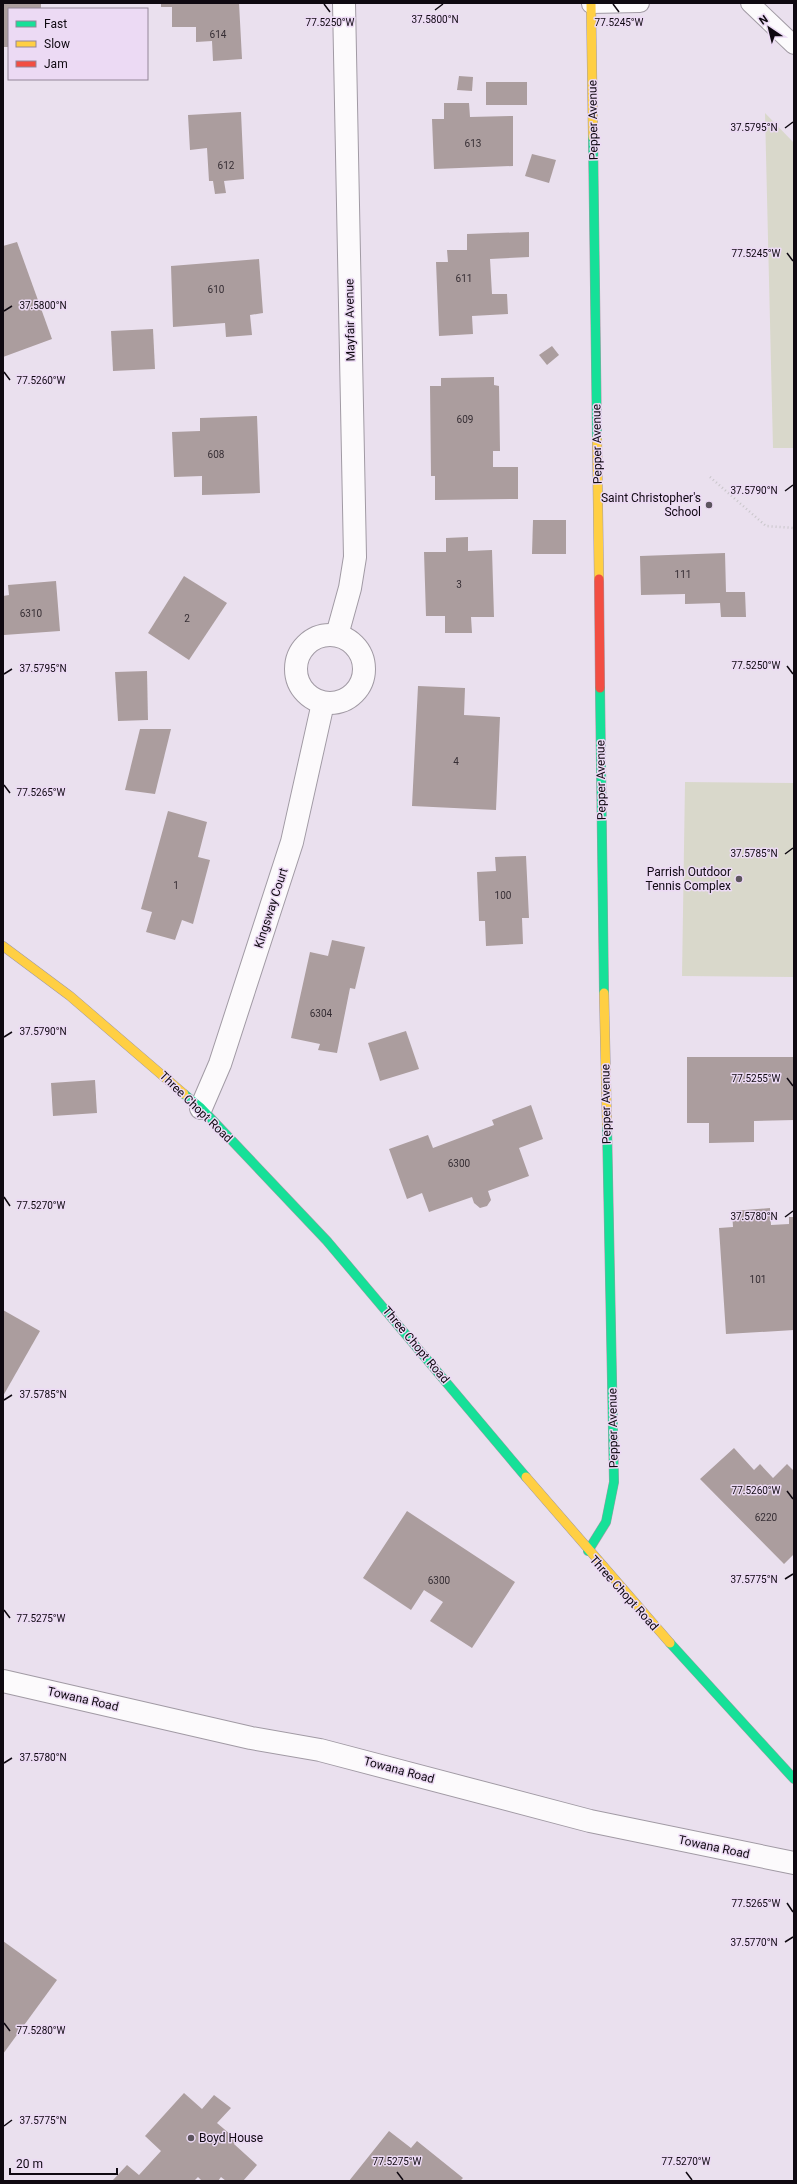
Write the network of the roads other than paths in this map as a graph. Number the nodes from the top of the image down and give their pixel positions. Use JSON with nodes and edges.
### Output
{"nodes":[{"id":1,"x":344,"y":3,"type":"edge"},
{"id":2,"x":640,"y":3,"type":"edge"},
{"id":3,"x":750,"y":3,"type":"edge"},
{"id":4,"x":591,"y":4,"type":"edge"},
{"id":5,"x":794,"y":45,"type":"edge"},
{"id":6,"x":337,"y":635,"type":"junction"},
{"id":7,"x":323,"y":703,"type":"junction"},
{"id":8,"x":3,"y":946,"type":"edge"},
{"id":9,"x":201,"y":1108,"type":"junction"},
{"id":10,"x":588,"y":1551,"type":"junction"},
{"id":11,"x":3,"y":1681,"type":"edge"},
{"id":12,"x":794,"y":1779,"type":"edge"},
{"id":13,"x":794,"y":1863,"type":"edge"}],
"edges":[{"from":1,"to":6,"type":"street","name":"Mayfair Avenue"},
{"from":2,"to":4,"type":"lane"},
{"from":3,"to":5,"type":"lane"},
{"from":4,"to":10,"type":"street","name":"Pepper Avenue"},
{"from":6,"to":7,"type":"street"},
{"from":6,"to":7,"type":"street"},
{"from":7,"to":9,"type":"street","name":"Kingsway Court"},
{"from":8,"to":9,"type":"street","name":"Three Chopt Road"},
{"from":9,"to":10,"type":"street","name":"Three Chopt Road"},
{"from":10,"to":12,"type":"street","name":"Three Chopt Road"},
{"from":11,"to":13,"type":"street","name":"Towana Road"}]}
